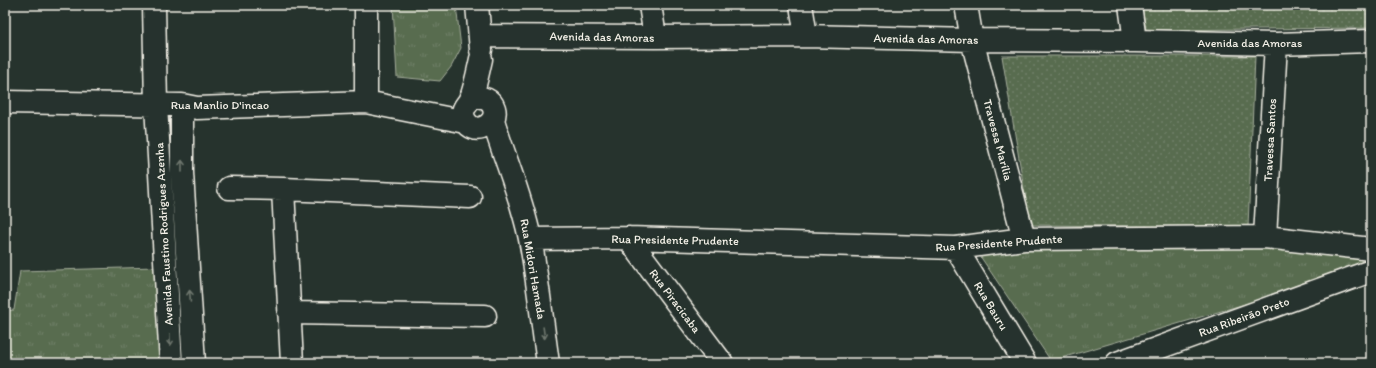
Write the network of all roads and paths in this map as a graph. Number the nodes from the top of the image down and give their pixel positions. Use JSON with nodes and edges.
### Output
{"nodes":[{"id":1,"x":154,"y":5,"type":"edge"},
{"id":2,"x":366,"y":5,"type":"edge"},
{"id":3,"x":477,"y":5,"type":"edge"},
{"id":4,"x":650,"y":5,"type":"edge"},
{"id":5,"x":801,"y":5,"type":"edge"},
{"id":6,"x":966,"y":5,"type":"edge"},
{"id":7,"x":1130,"y":5,"type":"edge"},
{"id":8,"x":480,"y":36,"type":"junction"},
{"id":9,"x":806,"y":36,"type":"junction"},
{"id":10,"x":655,"y":38,"type":"junction"},
{"id":11,"x":972,"y":40,"type":"junction"},
{"id":12,"x":1135,"y":41,"type":"junction"},
{"id":13,"x":1371,"y":41,"type":"edge"},
{"id":14,"x":1276,"y":44,"type":"junction"},
{"id":15,"x":5,"y":102,"type":"edge"},
{"id":16,"x":366,"y":102,"type":"junction"},
{"id":17,"x":156,"y":105,"type":"junction"},
{"id":18,"x":182,"y":105,"type":"junction"},
{"id":19,"x":477,"y":112,"type":"junction"},
{"id":20,"x":229,"y":188,"type":"dead end"},
{"id":21,"x":283,"y":189,"type":"junction"},
{"id":22,"x":470,"y":197,"type":"dead end"},
{"id":23,"x":1265,"y":237,"type":"junction"},
{"id":24,"x":628,"y":238,"type":"junction"},
{"id":25,"x":530,"y":239,"type":"junction"},
{"id":26,"x":1024,"y":239,"type":"junction"},
{"id":27,"x":956,"y":248,"type":"junction"},
{"id":28,"x":1371,"y":249,"type":"edge"},
{"id":29,"x":1371,"y":270,"type":"edge"},
{"id":30,"x":289,"y":313,"type":"junction"},
{"id":31,"x":484,"y":316,"type":"dead end"},
{"id":32,"x":171,"y":363,"type":"edge"},
{"id":33,"x":194,"y":363,"type":"edge"},
{"id":34,"x":292,"y":363,"type":"edge"},
{"id":35,"x":548,"y":363,"type":"edge"},
{"id":36,"x":722,"y":363,"type":"edge"},
{"id":37,"x":1025,"y":363,"type":"edge"},
{"id":38,"x":1117,"y":363,"type":"edge"}],
"edges":[{"from":1,"to":17,"type":"street","name":"Avenida Faustino Rodrigues Azenha"},
{"from":2,"to":16,"type":"street"},
{"from":3,"to":8,"type":"street","name":"Rua Midori Hamada"},
{"from":4,"to":10,"type":"street"},
{"from":5,"to":9,"type":"street"},
{"from":6,"to":11,"type":"street","name":"Travessa Marília"},
{"from":7,"to":12,"type":"street"},
{"from":8,"to":10,"type":"street","name":"Avenida das Amoras"},
{"from":8,"to":19,"type":"street","name":"Rua Midori Hamada"},
{"from":9,"to":10,"type":"street","name":"Avenida das Amoras"},
{"from":9,"to":11,"type":"street","name":"Avenida das Amoras"},
{"from":11,"to":12,"type":"street","name":"Avenida das Amoras"},
{"from":11,"to":26,"type":"street","name":"Travessa Marília"},
{"from":12,"to":14,"type":"street","name":"Avenida das Amoras"},
{"from":13,"to":14,"type":"street","name":"Avenida das Amoras"},
{"from":14,"to":23,"type":"street","name":"Travessa Santos"},
{"from":15,"to":17,"type":"street","name":"Rua Manlio D'incao"},
{"from":16,"to":18,"type":"street","name":"Rua Manlio D'incao"},
{"from":16,"to":19,"type":"street","name":"Rua Manlio D'incao"},
{"from":17,"to":18,"type":"street","name":"Rua Manlio D'incao"},
{"from":17,"to":32,"type":"street","name":"Avenida Faustino Rodrigues Azenha","one_way":true},
{"from":33,"to":18,"type":"street","name":"Avenida Faustino Rodrigues Azenha","one_way":true},
{"from":19,"to":25,"type":"street","name":"Rua Midori Hamada"},
{"from":20,"to":21,"type":"street"},
{"from":21,"to":22,"type":"street"},
{"from":21,"to":30,"type":"street"},
{"from":23,"to":26,"type":"street","name":"Rua Presidente Prudente"},
{"from":23,"to":28,"type":"street","name":"Rua Presidente Prudente"},
{"from":24,"to":25,"type":"street","name":"Rua Presidente Prudente"},
{"from":24,"to":27,"type":"street","name":"Rua Presidente Prudente"},
{"from":24,"to":36,"type":"street","name":"Rua Piracicaba"},
{"from":25,"to":35,"type":"street","name":"Rua Midori Hamada","one_way":true},
{"from":26,"to":27,"type":"street","name":"Rua Presidente Prudente"},
{"from":27,"to":37,"type":"street","name":"Rua Bauru"},
{"from":29,"to":38,"type":"street","name":"Rua Ribeirão Preto"},
{"from":30,"to":31,"type":"street"},
{"from":30,"to":34,"type":"street"}]}
